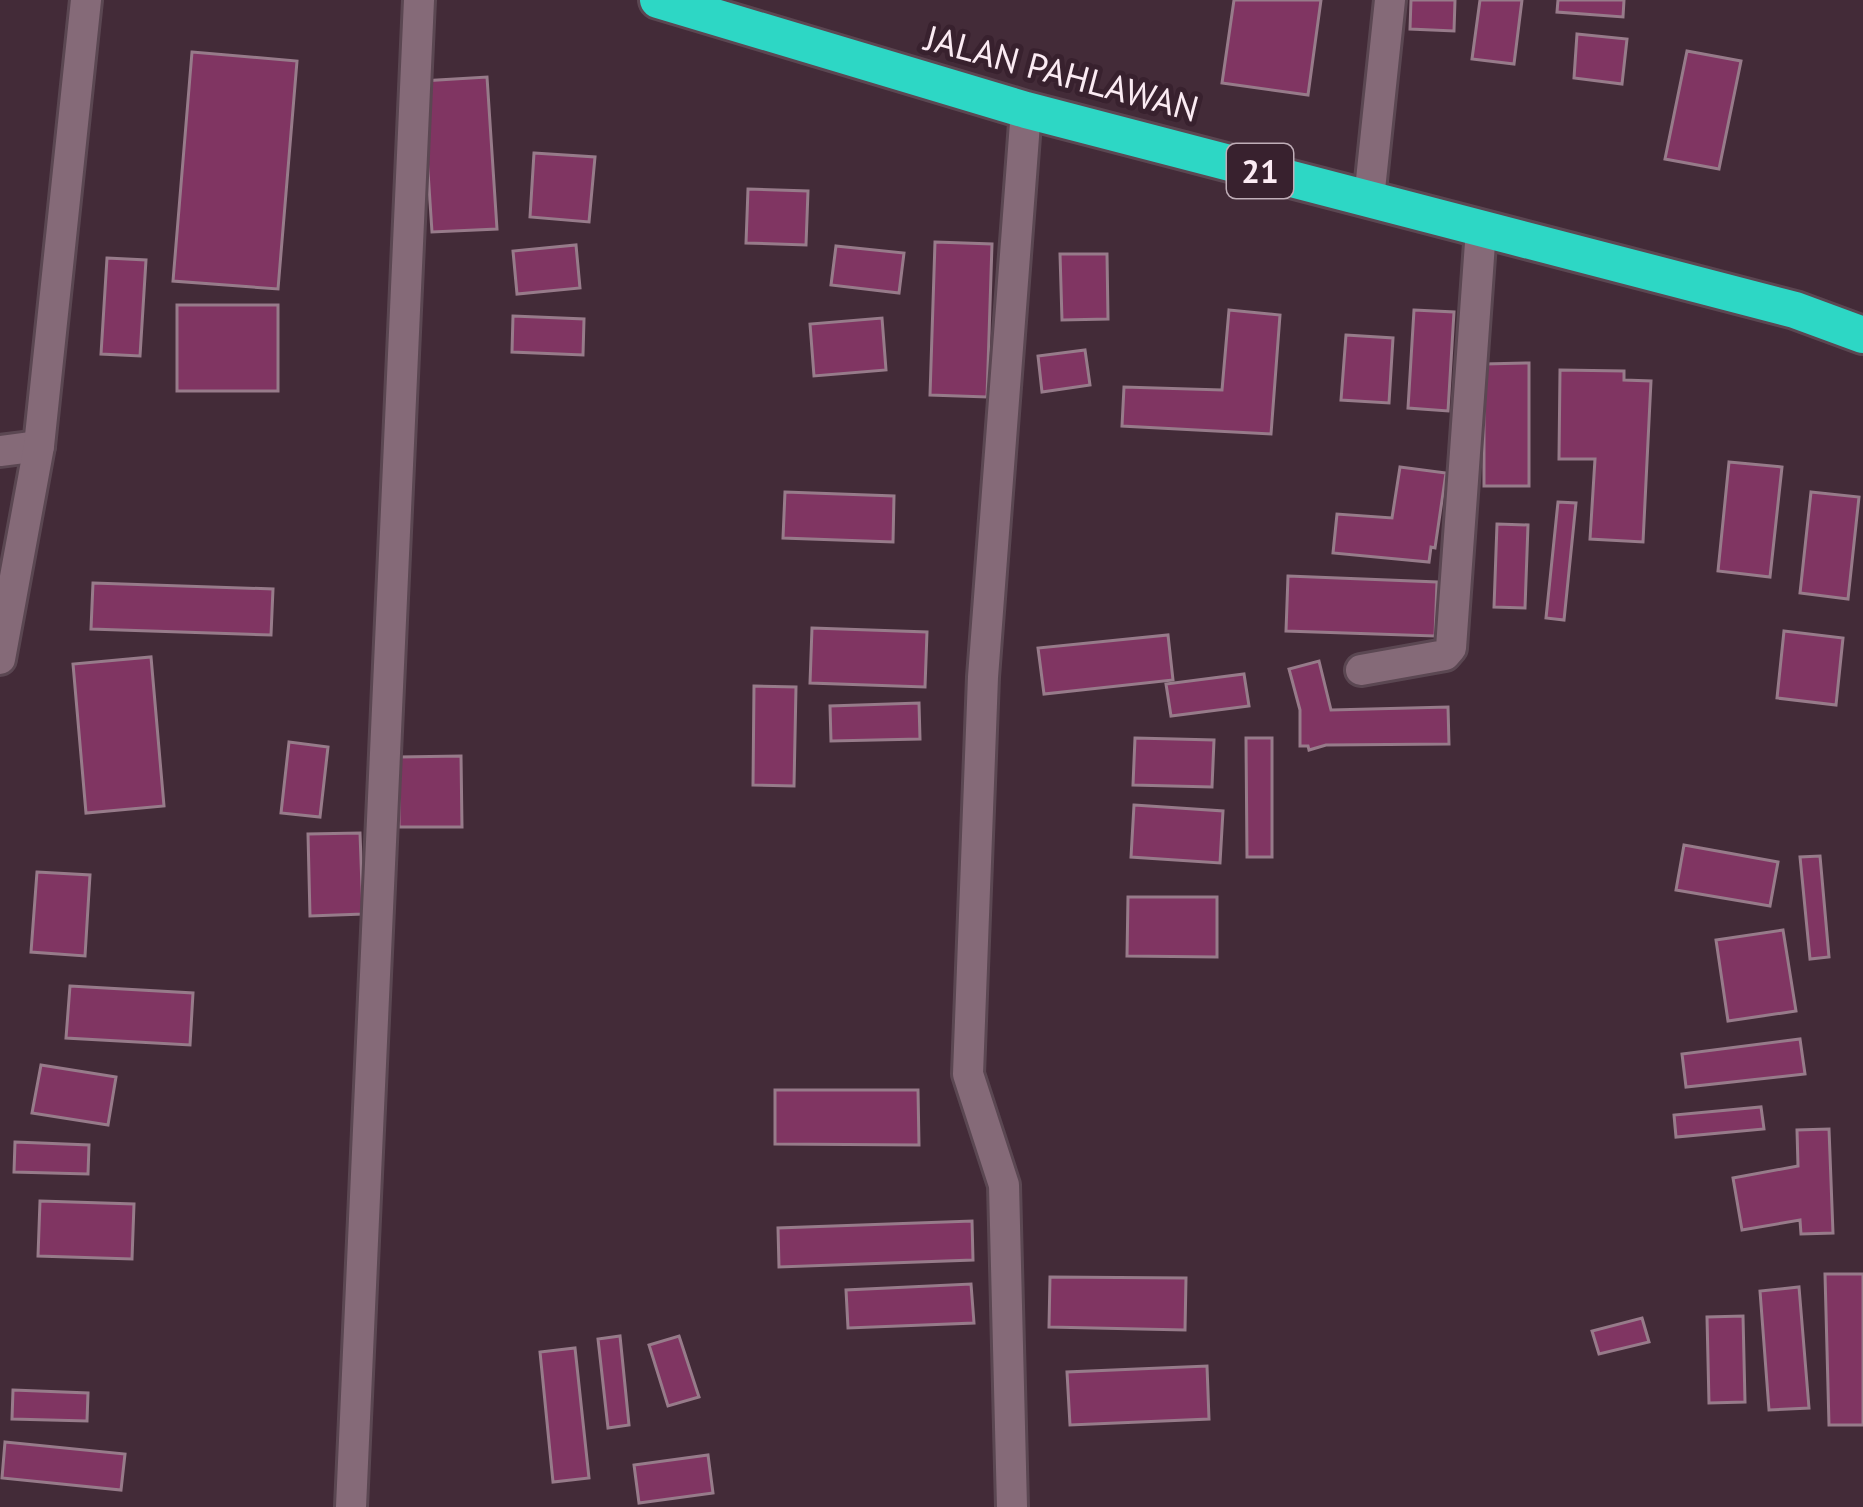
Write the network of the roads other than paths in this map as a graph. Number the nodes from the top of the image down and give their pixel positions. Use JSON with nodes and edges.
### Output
{"nodes":[{"id":1,"x":86,"y":0,"type":"edge"},
{"id":2,"x":419,"y":0,"type":"edge"},
{"id":3,"x":658,"y":0,"type":"edge"},
{"id":4,"x":1390,"y":0,"type":"edge"},
{"id":5,"x":1026,"y":110,"type":"junction"},
{"id":6,"x":1370,"y":199,"type":"junction"},
{"id":7,"x":1481,"y":229,"type":"junction"},
{"id":8,"x":1863,"y":335,"type":"edge"},
{"id":9,"x":39,"y":446,"type":"junction"},
{"id":10,"x":0,"y":451,"type":"edge"},
{"id":11,"x":0,"y":659,"type":"edge"},
{"id":12,"x":1361,"y":670,"type":"dead end"},
{"id":13,"x":351,"y":1507,"type":"edge"},
{"id":14,"x":1012,"y":1507,"type":"edge"}],
"edges":[{"from":1,"to":9,"type":"street"},
{"from":2,"to":13,"type":"street"},
{"from":3,"to":5,"type":"highway","name":"JALAN PAHLAWAN","number":"21"},
{"from":4,"to":6,"type":"street"},
{"from":5,"to":6,"type":"highway","name":"JALAN PAHLAWAN","number":"21"},
{"from":5,"to":14,"type":"street"},
{"from":6,"to":7,"type":"highway","name":"JALAN PAHLAWAN","number":"21"},
{"from":7,"to":8,"type":"highway","name":"JALAN PAHLAWAN","number":"21"},
{"from":7,"to":12,"type":"street"},
{"from":9,"to":10,"type":"street"},
{"from":9,"to":11,"type":"street"}]}
